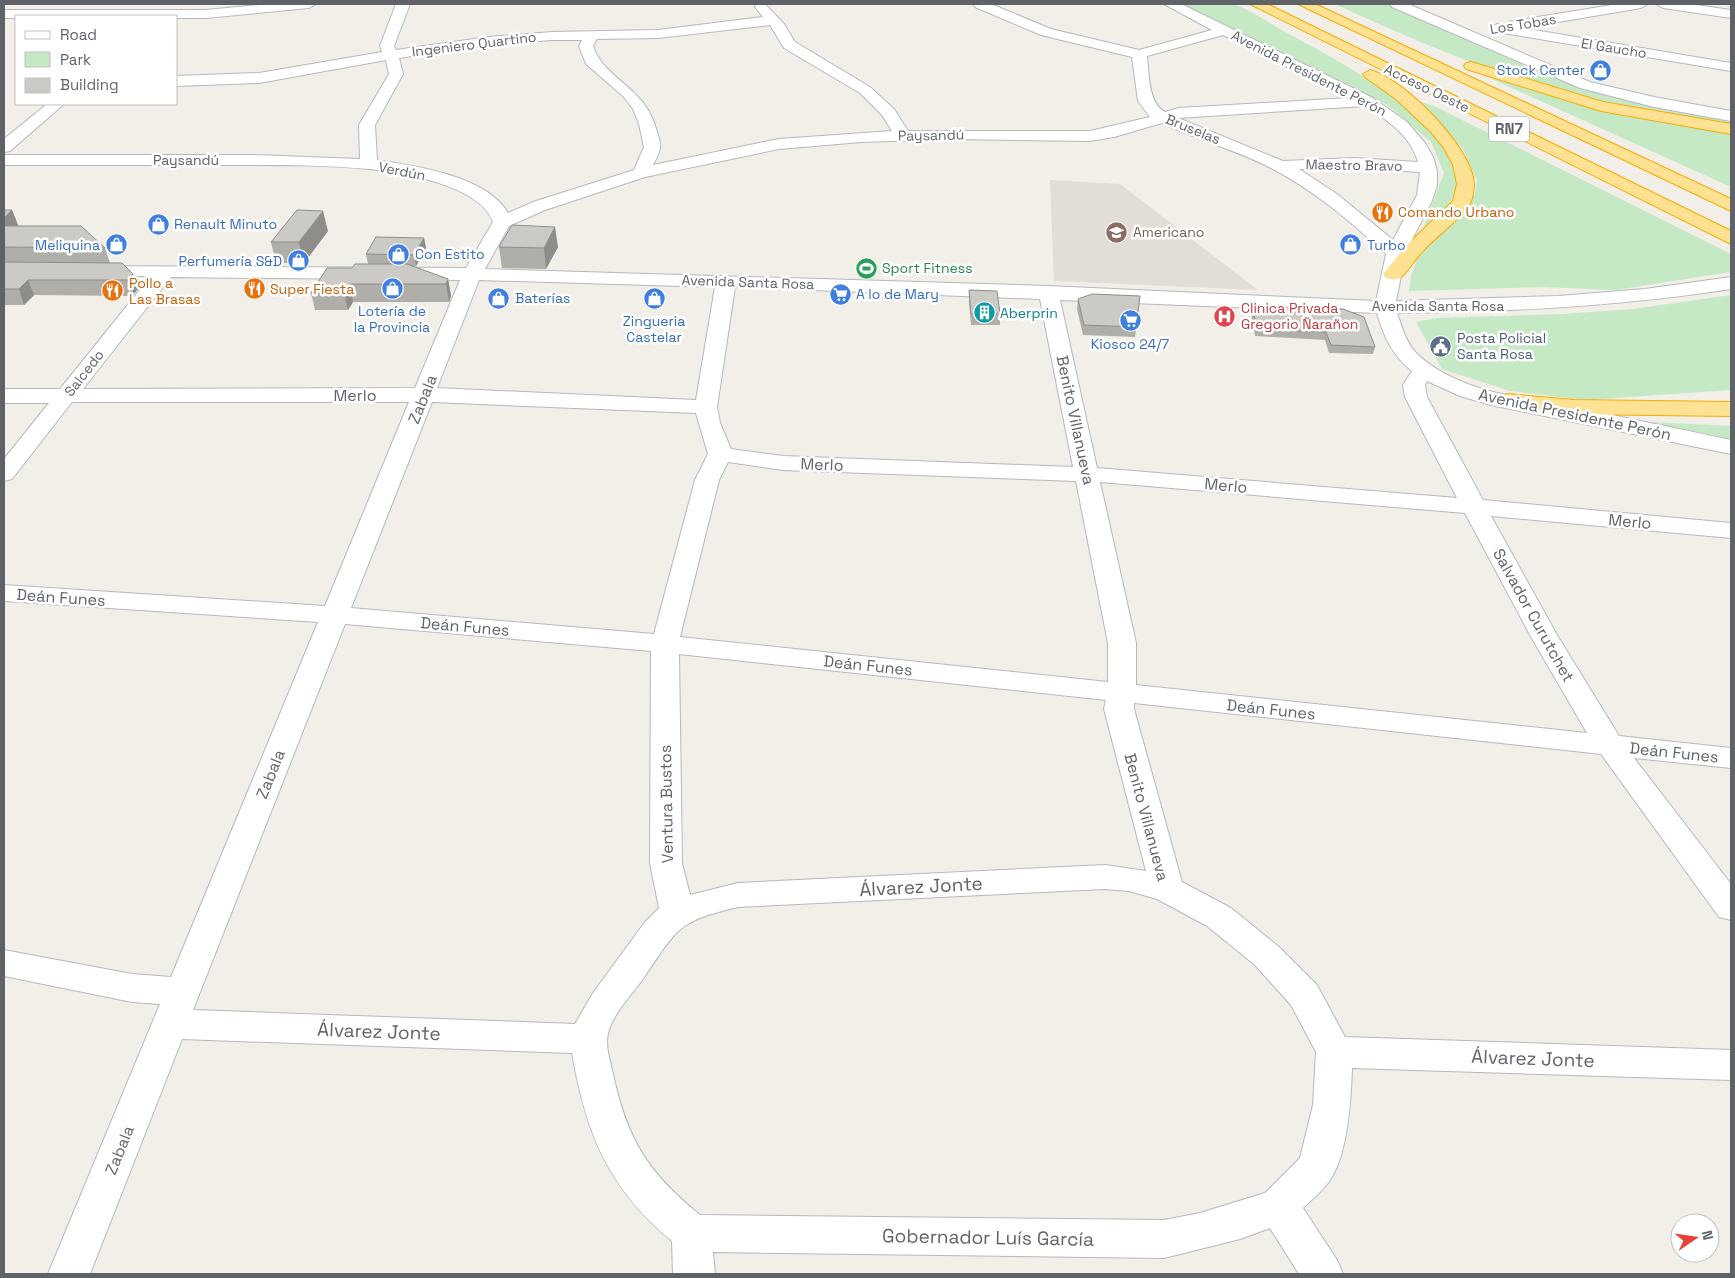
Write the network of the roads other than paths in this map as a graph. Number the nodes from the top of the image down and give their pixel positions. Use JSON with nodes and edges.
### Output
{"nodes":[{"id":1,"x":177,"y":4,"type":"edge"},
{"id":2,"x":309,"y":4,"type":"edge"},
{"id":3,"x":403,"y":4,"type":"edge"},
{"id":4,"x":759,"y":4,"type":"edge"},
{"id":5,"x":983,"y":4,"type":"edge"},
{"id":6,"x":1171,"y":4,"type":"edge"},
{"id":7,"x":1257,"y":4,"type":"edge"},
{"id":8,"x":1305,"y":4,"type":"edge"},
{"id":9,"x":1315,"y":4,"type":"edge"},
{"id":10,"x":1397,"y":4,"type":"edge"},
{"id":11,"x":1640,"y":4,"type":"edge"},
{"id":12,"x":1663,"y":4,"type":"edge"},
{"id":13,"x":4,"y":14,"type":"edge"},
{"id":14,"x":1731,"y":14,"type":"edge"},
{"id":15,"x":82,"y":15,"type":"edge"},
{"id":16,"x":162,"y":15,"type":"edge"},
{"id":17,"x":178,"y":15,"type":"edge"},
{"id":18,"x":1288,"y":19,"type":"junction"},
{"id":19,"x":773,"y":20,"type":"junction"},
{"id":20,"x":1497,"y":28,"type":"junction"},
{"id":21,"x":1226,"y":30,"type":"junction"},
{"id":22,"x":1464,"y":33,"type":"junction"},
{"id":23,"x":592,"y":36,"type":"junction"},
{"id":24,"x":1139,"y":54,"type":"junction"},
{"id":25,"x":389,"y":55,"type":"junction"},
{"id":26,"x":1731,"y":67,"type":"edge"},
{"id":27,"x":178,"y":81,"type":"edge"},
{"id":28,"x":1368,"y":101,"type":"junction"},
{"id":29,"x":55,"y":105,"type":"edge"},
{"id":30,"x":1731,"y":116,"type":"edge"},
{"id":31,"x":1163,"y":118,"type":"junction"},
{"id":32,"x":1731,"y":130,"type":"edge"},
{"id":33,"x":902,"y":135,"type":"junction"},
{"id":34,"x":4,"y":147,"type":"edge"},
{"id":35,"x":4,"y":160,"type":"edge"},
{"id":36,"x":369,"y":164,"type":"junction"},
{"id":37,"x":1280,"y":166,"type":"junction"},
{"id":38,"x":1427,"y":168,"type":"junction"},
{"id":39,"x":641,"y":173,"type":"junction"},
{"id":40,"x":1731,"y":206,"type":"edge"},
{"id":41,"x":502,"y":222,"type":"junction"},
{"id":42,"x":1731,"y":238,"type":"edge"},
{"id":43,"x":1396,"y":253,"type":"junction"},
{"id":44,"x":70,"y":270,"type":"edge"},
{"id":45,"x":165,"y":271,"type":"junction"},
{"id":46,"x":472,"y":274,"type":"junction"},
{"id":47,"x":1393,"y":274,"type":"junction"},
{"id":48,"x":726,"y":281,"type":"junction"},
{"id":49,"x":1728,"y":284,"type":"edge"},
{"id":50,"x":1048,"y":292,"type":"junction"},
{"id":51,"x":1385,"y":307,"type":"junction"},
{"id":52,"x":1423,"y":370,"type":"junction"},
{"id":53,"x":66,"y":395,"type":"junction"},
{"id":54,"x":424,"y":395,"type":"junction"},
{"id":55,"x":4,"y":396,"type":"edge"},
{"id":56,"x":1508,"y":401,"type":"junction"},
{"id":57,"x":706,"y":407,"type":"junction"},
{"id":58,"x":1731,"y":409,"type":"edge"},
{"id":59,"x":1731,"y":447,"type":"edge"},
{"id":60,"x":720,"y":454,"type":"junction"},
{"id":61,"x":1087,"y":473,"type":"junction"},
{"id":62,"x":4,"y":474,"type":"edge"},
{"id":63,"x":1474,"y":508,"type":"junction"},
{"id":64,"x":1731,"y":530,"type":"edge"},
{"id":65,"x":4,"y":593,"type":"edge"},
{"id":66,"x":334,"y":615,"type":"junction"},
{"id":67,"x":665,"y":644,"type":"junction"},
{"id":68,"x":1122,"y":692,"type":"junction"},
{"id":69,"x":1610,"y":745,"type":"junction"},
{"id":70,"x":1731,"y":758,"type":"edge"},
{"id":71,"x":1167,"y":889,"type":"junction"},
{"id":72,"x":1731,"y":908,"type":"edge"},
{"id":73,"x":677,"y":913,"type":"junction"},
{"id":74,"x":4,"y":963,"type":"edge"},
{"id":75,"x":176,"y":1008,"type":"junction"},
{"id":76,"x":589,"y":1039,"type":"junction"},
{"id":77,"x":1334,"y":1052,"type":"junction"},
{"id":78,"x":1731,"y":1065,"type":"edge"},
{"id":79,"x":1279,"y":1206,"type":"junction"},
{"id":80,"x":692,"y":1232,"type":"junction"},
{"id":81,"x":69,"y":1274,"type":"edge"},
{"id":82,"x":694,"y":1274,"type":"edge"},
{"id":83,"x":1322,"y":1274,"type":"edge"}],
"edges":[{"from":1,"to":16,"type":"street"},
{"from":2,"to":17,"type":"street"},
{"from":3,"to":25,"type":"street","name":"Verdún"},
{"from":4,"to":19,"type":"street"},
{"from":5,"to":24,"type":"street"},
{"from":6,"to":21,"type":"street","name":"Avenida Presidente Perón"},
{"from":7,"to":18,"type":"highway","name":"Acceso Oeste","number":"RN7"},
{"from":8,"to":40,"type":"highway","name":"Acceso Oeste","number":"RN7"},
{"from":9,"to":32,"type":"highway"},
{"from":10,"to":22,"type":"street"},
{"from":11,"to":20,"type":"street","name":"Los Tobas"},
{"from":12,"to":14,"type":"street"},
{"from":13,"to":15,"type":"street"},
{"from":18,"to":42,"type":"highway","name":"Acceso Oeste","number":"RN7"},
{"from":18,"to":47,"type":"highway"},
{"from":19,"to":23,"type":"street","name":"Ingeniero Quartino"},
{"from":19,"to":33,"type":"street"},
{"from":20,"to":22,"type":"street","name":"Los Tobas"},
{"from":20,"to":26,"type":"street","name":"El Gaucho"},
{"from":21,"to":24,"type":"street"},
{"from":21,"to":28,"type":"street","name":"Avenida Presidente Perón"},
{"from":22,"to":30,"type":"street"},
{"from":23,"to":25,"type":"street","name":"Ingeniero Quartino"},
{"from":23,"to":39,"type":"street"},
{"from":24,"to":31,"type":"street","name":"Bruselas"},
{"from":25,"to":27,"type":"street","name":"Ingeniero Quartino"},
{"from":25,"to":36,"type":"street","name":"Verdún"},
{"from":28,"to":31,"type":"street","name":"Paysandú"},
{"from":28,"to":38,"type":"street","name":"Avenida Presidente Perón"},
{"from":29,"to":34,"type":"street"},
{"from":31,"to":33,"type":"street","name":"Paysandú"},
{"from":31,"to":37,"type":"street","name":"Bruselas"},
{"from":33,"to":39,"type":"street","name":"Paysandú"},
{"from":35,"to":36,"type":"street","name":"Paysandú"},
{"from":36,"to":41,"type":"street","name":"Verdún"},
{"from":37,"to":38,"type":"street","name":"Maestro Bravo"},
{"from":37,"to":43,"type":"street","name":"Bruselas"},
{"from":38,"to":43,"type":"street","name":"Avenida Presidente Perón"},
{"from":39,"to":41,"type":"street","name":"Paysandú"},
{"from":41,"to":46,"type":"street"},
{"from":43,"to":47,"type":"street","name":"Avenida Presidente Perón"},
{"from":44,"to":45,"type":"street","name":"Avenida Santa Rosa"},
{"from":45,"to":46,"type":"street","name":"Avenida Santa Rosa"},
{"from":45,"to":53,"type":"street","name":"Salcedo"},
{"from":46,"to":48,"type":"street","name":"Avenida Santa Rosa"},
{"from":46,"to":54,"type":"street","name":"Zabala"},
{"from":47,"to":51,"type":"street","name":"Avenida Presidente Perón"},
{"from":48,"to":50,"type":"street","name":"Avenida Santa Rosa"},
{"from":48,"to":57,"type":"street"},
{"from":49,"to":51,"type":"street","name":"Avenida Santa Rosa"},
{"from":50,"to":51,"type":"street","name":"Avenida Santa Rosa"},
{"from":50,"to":61,"type":"street","name":"Benito Villanueva"},
{"from":51,"to":52,"type":"street"},
{"from":52,"to":56,"type":"street","name":"Avenida Presidente Perón"},
{"from":52,"to":63,"type":"street","name":"Salvador Curutchet"},
{"from":53,"to":54,"type":"street","name":"Merlo"},
{"from":53,"to":55,"type":"street","name":"Merlo"},
{"from":53,"to":62,"type":"street","name":"Salcedo"},
{"from":54,"to":57,"type":"street","name":"Merlo"},
{"from":54,"to":66,"type":"street","name":"Zabala"},
{"from":56,"to":58,"type":"highway"},
{"from":56,"to":59,"type":"street","name":"Avenida Presidente Perón"},
{"from":57,"to":60,"type":"street"},
{"from":60,"to":61,"type":"street","name":"Merlo"},
{"from":60,"to":67,"type":"street","name":"Ventura Bustos"},
{"from":61,"to":63,"type":"street","name":"Merlo"},
{"from":61,"to":68,"type":"street","name":"Benito Villanueva"},
{"from":63,"to":64,"type":"street","name":"Merlo"},
{"from":63,"to":69,"type":"street","name":"Salvador Curutchet"},
{"from":65,"to":66,"type":"street","name":"Deán Funes"},
{"from":66,"to":67,"type":"street","name":"Deán Funes"},
{"from":66,"to":75,"type":"street","name":"Zabala"},
{"from":67,"to":68,"type":"street","name":"Deán Funes"},
{"from":67,"to":73,"type":"street","name":"Ventura Bustos"},
{"from":68,"to":69,"type":"street","name":"Deán Funes"},
{"from":68,"to":71,"type":"street","name":"Benito Villanueva"},
{"from":69,"to":70,"type":"street","name":"Deán Funes"},
{"from":69,"to":72,"type":"street","name":"Salvador Curutchet"},
{"from":71,"to":73,"type":"street","name":"Álvarez Jonte"},
{"from":71,"to":77,"type":"street","name":"Benito Villanueva"},
{"from":73,"to":76,"type":"street"},
{"from":74,"to":75,"type":"street","name":"Álvarez Jonte"},
{"from":75,"to":76,"type":"street","name":"Álvarez Jonte"},
{"from":75,"to":81,"type":"street","name":"Zabala"},
{"from":76,"to":80,"type":"street"},
{"from":77,"to":78,"type":"street","name":"Álvarez Jonte"},
{"from":77,"to":79,"type":"street","name":"Benito Villanueva"},
{"from":79,"to":80,"type":"street","name":"Gobernador Luís García"},
{"from":79,"to":83,"type":"street"},
{"from":80,"to":82,"type":"street"}]}
